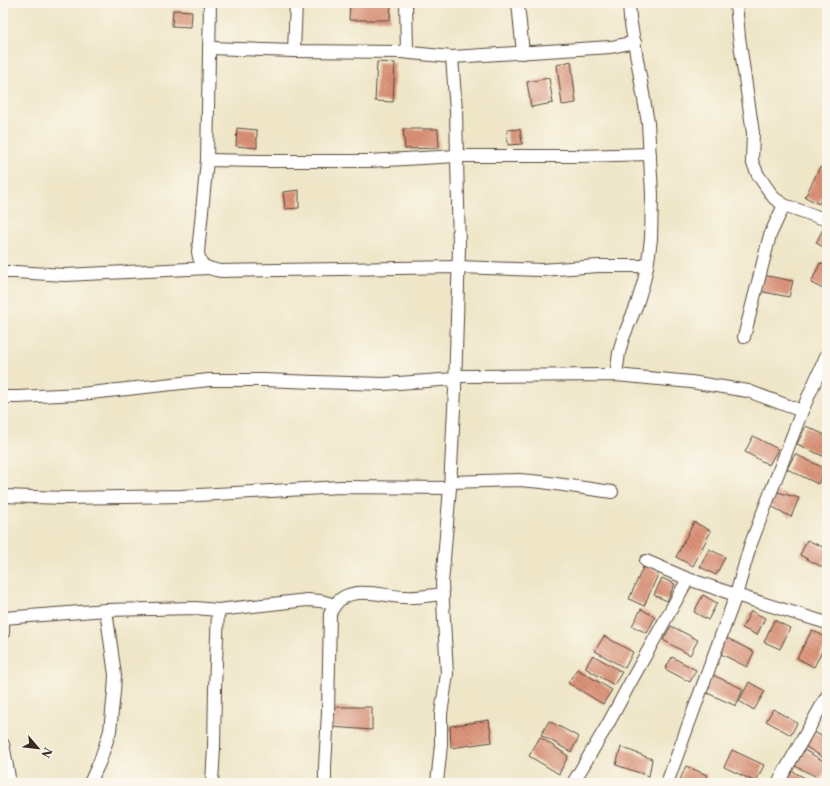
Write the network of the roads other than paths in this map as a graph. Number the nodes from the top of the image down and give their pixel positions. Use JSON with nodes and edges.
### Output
{"nodes":[{"id":1,"x":210,"y":3,"type":"edge"},
{"id":2,"x":296,"y":3,"type":"edge"},
{"id":3,"x":406,"y":3,"type":"edge"},
{"id":4,"x":518,"y":3,"type":"edge"},
{"id":5,"x":629,"y":3,"type":"edge"},
{"id":6,"x":736,"y":3,"type":"edge"},
{"id":7,"x":634,"y":42,"type":"junction"},
{"id":8,"x":209,"y":48,"type":"junction"},
{"id":9,"x":294,"y":51,"type":"junction"},
{"id":10,"x":407,"y":52,"type":"junction"},
{"id":11,"x":523,"y":53,"type":"junction"},
{"id":12,"x":452,"y":57,"type":"junction"},
{"id":13,"x":650,"y":154,"type":"junction"},
{"id":14,"x":457,"y":156,"type":"junction"},
{"id":15,"x":207,"y":160,"type":"junction"},
{"id":16,"x":784,"y":205,"type":"junction"},
{"id":17,"x":827,"y":220,"type":"edge"},
{"id":18,"x":647,"y":266,"type":"junction"},
{"id":19,"x":209,"y":268,"type":"junction"},
{"id":20,"x":458,"y":268,"type":"junction"},
{"id":21,"x":3,"y":272,"type":"edge"},
{"id":22,"x":744,"y":337,"type":"dead end"},
{"id":23,"x":827,"y":354,"type":"edge"},
{"id":24,"x":616,"y":375,"type":"junction"},
{"id":25,"x":455,"y":378,"type":"junction"},
{"id":26,"x":3,"y":397,"type":"edge"},
{"id":27,"x":802,"y":411,"type":"junction"},
{"id":28,"x":451,"y":485,"type":"junction"},
{"id":29,"x":612,"y":492,"type":"dead end"},
{"id":30,"x":3,"y":496,"type":"edge"},
{"id":31,"x":646,"y":561,"type":"dead end"},
{"id":32,"x":688,"y":579,"type":"junction"},
{"id":33,"x":443,"y":594,"type":"junction"},
{"id":34,"x":736,"y":595,"type":"junction"},
{"id":35,"x":335,"y":605,"type":"junction"},
{"id":36,"x":106,"y":610,"type":"junction"},
{"id":37,"x":218,"y":610,"type":"junction"},
{"id":38,"x":3,"y":618,"type":"edge"},
{"id":39,"x":827,"y":623,"type":"edge"},
{"id":40,"x":3,"y":633,"type":"edge"},
{"id":41,"x":827,"y":696,"type":"edge"},
{"id":42,"x":3,"y":744,"type":"edge"},
{"id":43,"x":10,"y":783,"type":"edge"},
{"id":44,"x":90,"y":783,"type":"edge"},
{"id":45,"x":212,"y":783,"type":"edge"},
{"id":46,"x":325,"y":783,"type":"edge"},
{"id":47,"x":437,"y":783,"type":"edge"},
{"id":48,"x":573,"y":783,"type":"edge"},
{"id":49,"x":667,"y":783,"type":"edge"},
{"id":50,"x":778,"y":783,"type":"edge"}],
"edges":[{"from":1,"to":8,"type":"street"},
{"from":2,"to":9,"type":"street"},
{"from":3,"to":10,"type":"street"},
{"from":4,"to":11,"type":"street"},
{"from":5,"to":7,"type":"street"},
{"from":6,"to":16,"type":"street"},
{"from":7,"to":11,"type":"street"},
{"from":7,"to":13,"type":"street"},
{"from":8,"to":9,"type":"street"},
{"from":8,"to":15,"type":"street"},
{"from":9,"to":10,"type":"street"},
{"from":10,"to":12,"type":"street"},
{"from":11,"to":12,"type":"street"},
{"from":12,"to":14,"type":"street"},
{"from":13,"to":14,"type":"street"},
{"from":13,"to":18,"type":"street"},
{"from":14,"to":15,"type":"street"},
{"from":14,"to":20,"type":"street"},
{"from":15,"to":19,"type":"street"},
{"from":16,"to":17,"type":"street"},
{"from":16,"to":22,"type":"street"},
{"from":18,"to":20,"type":"street"},
{"from":18,"to":24,"type":"street"},
{"from":19,"to":20,"type":"street"},
{"from":19,"to":21,"type":"street"},
{"from":20,"to":25,"type":"street"},
{"from":23,"to":27,"type":"street"},
{"from":24,"to":25,"type":"street"},
{"from":24,"to":27,"type":"street"},
{"from":25,"to":26,"type":"street"},
{"from":25,"to":28,"type":"street"},
{"from":27,"to":34,"type":"street"},
{"from":28,"to":29,"type":"street"},
{"from":28,"to":30,"type":"street"},
{"from":28,"to":33,"type":"street"},
{"from":31,"to":32,"type":"street"},
{"from":32,"to":34,"type":"street"},
{"from":32,"to":48,"type":"street"},
{"from":33,"to":35,"type":"street"},
{"from":33,"to":47,"type":"street"},
{"from":34,"to":39,"type":"street"},
{"from":34,"to":49,"type":"street"},
{"from":35,"to":37,"type":"street"},
{"from":35,"to":46,"type":"street"},
{"from":36,"to":37,"type":"street"},
{"from":36,"to":38,"type":"street"},
{"from":36,"to":44,"type":"street"},
{"from":37,"to":45,"type":"street"},
{"from":38,"to":40,"type":"street"},
{"from":41,"to":50,"type":"street"},
{"from":42,"to":43,"type":"street"}]}
